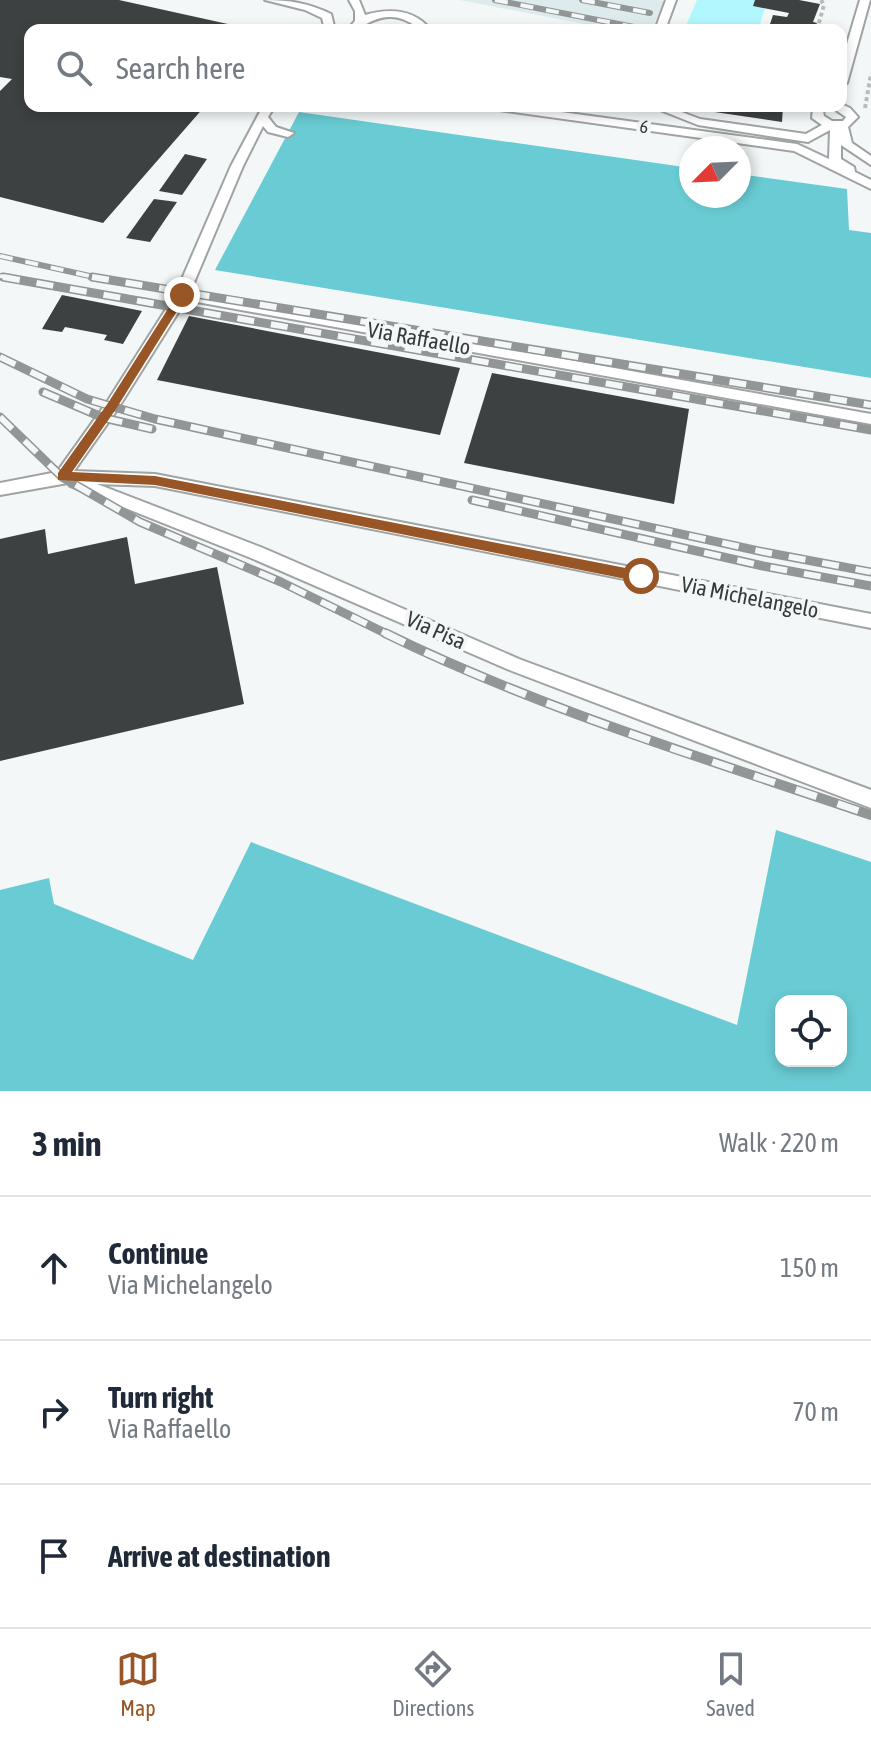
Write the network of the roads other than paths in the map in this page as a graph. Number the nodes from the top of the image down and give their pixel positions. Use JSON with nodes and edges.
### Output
{"nodes":[{"id":1,"x":270,"y":0,"type":"edge"},
{"id":2,"x":354,"y":0,"type":"edge"},
{"id":3,"x":387,"y":0,"type":"edge"},
{"id":4,"x":671,"y":0,"type":"edge"},
{"id":5,"x":865,"y":0,"type":"edge"},
{"id":6,"x":407,"y":16,"type":"junction"},
{"id":7,"x":329,"y":24,"type":"edge"},
{"id":8,"x":357,"y":24,"type":"edge"},
{"id":9,"x":361,"y":24,"type":"edge"},
{"id":10,"x":418,"y":24,"type":"edge"},
{"id":11,"x":662,"y":24,"type":"edge"},
{"id":12,"x":847,"y":62,"type":"edge"},
{"id":13,"x":847,"y":111,"type":"edge"},
{"id":14,"x":265,"y":112,"type":"edge"},
{"id":15,"x":536,"y":112,"type":"edge"},
{"id":16,"x":672,"y":112,"type":"edge"},
{"id":17,"x":816,"y":112,"type":"edge"},
{"id":18,"x":836,"y":125,"type":"junction"},
{"id":19,"x":288,"y":133,"type":"dead end"},
{"id":20,"x":871,"y":161,"type":"edge"},
{"id":21,"x":871,"y":184,"type":"edge"},
{"id":22,"x":182,"y":295,"type":"junction"},
{"id":23,"x":871,"y":419,"type":"edge"},
{"id":24,"x":62,"y":477,"type":"junction"},
{"id":25,"x":0,"y":489,"type":"edge"},
{"id":26,"x":871,"y":621,"type":"edge"},
{"id":27,"x":871,"y":799,"type":"edge"}],
"edges":[{"from":1,"to":7,"type":"lane"},
{"from":2,"to":8,"type":"lane"},
{"from":3,"to":6,"type":"lane"},
{"from":4,"to":11,"type":"lane"},
{"from":5,"to":12,"type":"lane"},
{"from":6,"to":9,"type":"lane"},
{"from":6,"to":10,"type":"lane"},
{"from":13,"to":18,"type":"lane"},
{"from":14,"to":19,"type":"lane"},
{"from":14,"to":22,"type":"lane"},
{"from":15,"to":21,"type":"lane","name":"6"},
{"from":16,"to":18,"type":"lane"},
{"from":17,"to":18,"type":"lane"},
{"from":18,"to":20,"type":"lane"},
{"from":18,"to":21,"type":"lane"},
{"from":22,"to":23,"type":"lane","name":"Via Raffaello"},
{"from":22,"to":24,"type":"lane"},
{"from":24,"to":25,"type":"lane"},
{"from":24,"to":26,"type":"lane","name":"Via Michelangelo"},
{"from":24,"to":27,"type":"lane","name":"Via Pisa"}]}
